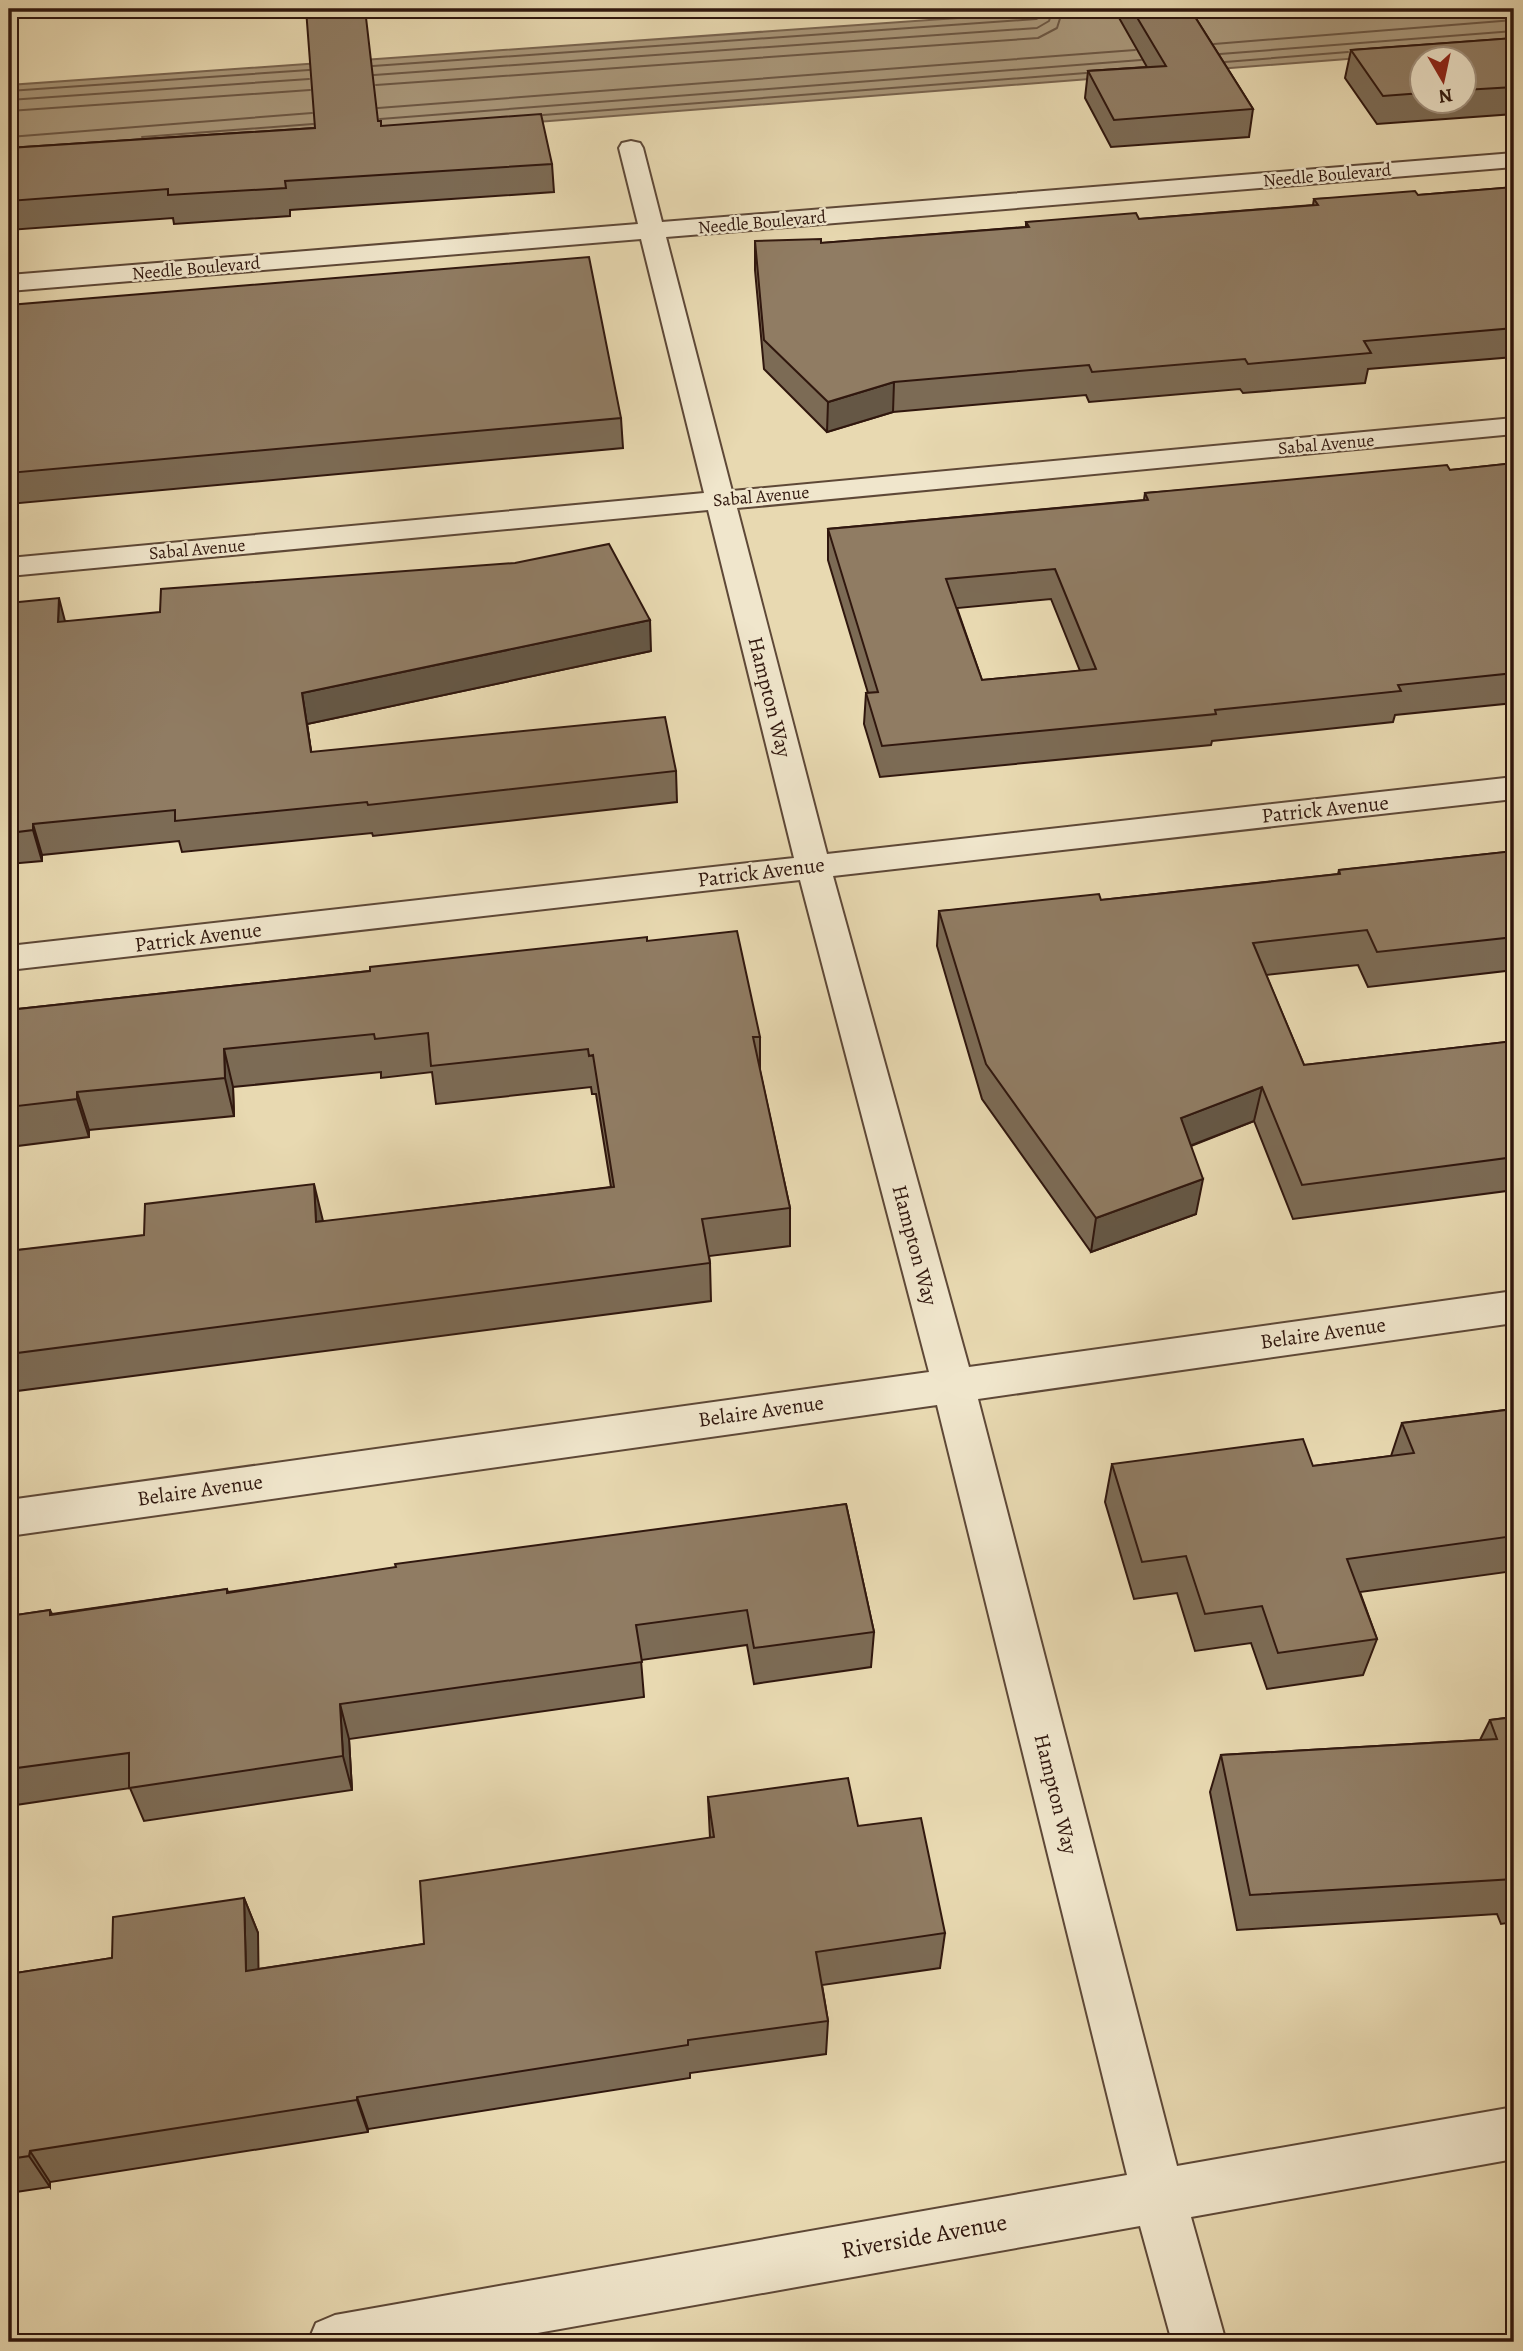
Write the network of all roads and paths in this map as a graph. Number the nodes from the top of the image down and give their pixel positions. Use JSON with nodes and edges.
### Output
{"nodes":[{"id":1,"x":631,"y":148,"type":"dead end"},
{"id":2,"x":1514,"y":160,"type":"edge"},
{"id":3,"x":650,"y":231,"type":"junction"},
{"id":4,"x":9,"y":283,"type":"edge"},
{"id":5,"x":1514,"y":426,"type":"edge"},
{"id":6,"x":720,"y":499,"type":"junction"},
{"id":7,"x":9,"y":567,"type":"edge"},
{"id":8,"x":1514,"y":788,"type":"edge"},
{"id":9,"x":813,"y":866,"type":"junction"},
{"id":10,"x":9,"y":958,"type":"edge"},
{"id":11,"x":1514,"y":1307,"type":"edge"},
{"id":12,"x":953,"y":1384,"type":"junction"},
{"id":13,"x":9,"y":1518,"type":"edge"},
{"id":14,"x":1514,"y":2133,"type":"edge"},
{"id":15,"x":1158,"y":2194,"type":"junction"},
{"id":16,"x":335,"y":2342,"type":"edge"},
{"id":17,"x":1199,"y":2342,"type":"edge"}],
"edges":[{"from":1,"to":3,"type":"street","name":"Hampton Way"},
{"from":2,"to":3,"type":"street","name":"Needle Boulevard"},
{"from":3,"to":4,"type":"street","name":"Needle Boulevard"},
{"from":3,"to":6,"type":"street","name":"Hampton Way"},
{"from":5,"to":6,"type":"street","name":"Sabal Avenue"},
{"from":6,"to":7,"type":"street","name":"Sabal Avenue"},
{"from":6,"to":9,"type":"street","name":"Hampton Way"},
{"from":8,"to":9,"type":"street","name":"Patrick Avenue"},
{"from":9,"to":10,"type":"street","name":"Patrick Avenue"},
{"from":9,"to":12,"type":"street","name":"Hampton Way"},
{"from":11,"to":12,"type":"street","name":"Belaire Avenue"},
{"from":12,"to":13,"type":"street","name":"Belaire Avenue"},
{"from":12,"to":15,"type":"street","name":"Hampton Way"},
{"from":14,"to":15,"type":"street","name":"Riverside Avenue"},
{"from":15,"to":16,"type":"street","name":"Riverside Avenue"},
{"from":15,"to":17,"type":"street","name":"Hampton Way"}]}
